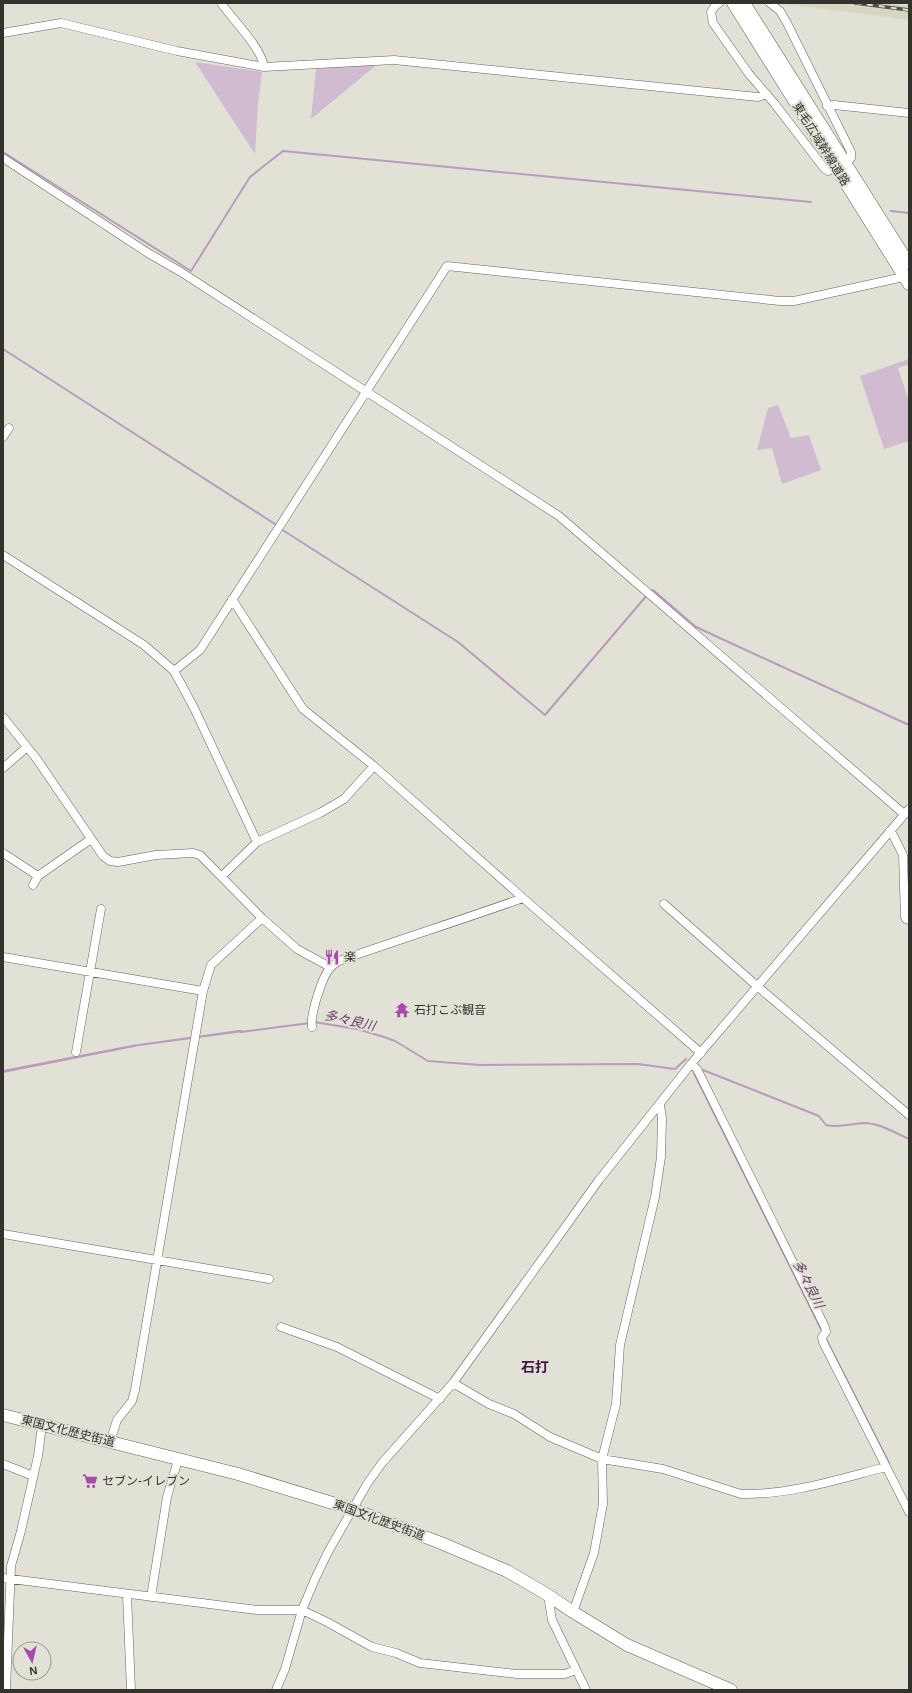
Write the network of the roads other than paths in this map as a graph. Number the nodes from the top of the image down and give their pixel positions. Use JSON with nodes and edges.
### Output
{"nodes":[{"id":1,"x":220,"y":3,"type":"edge"},
{"id":2,"x":719,"y":3,"type":"edge"},
{"id":3,"x":733,"y":3,"type":"edge"},
{"id":4,"x":744,"y":3,"type":"edge"},
{"id":5,"x":770,"y":3,"type":"edge"},
{"id":6,"x":3,"y":33,"type":"edge"},
{"id":7,"x":264,"y":67,"type":"junction"},
{"id":8,"x":766,"y":94,"type":"junction"},
{"id":9,"x":828,"y":106,"type":"junction"},
{"id":10,"x":909,"y":113,"type":"edge"},
{"id":11,"x":3,"y":158,"type":"edge"},
{"id":12,"x":841,"y":166,"type":"junction"},
{"id":13,"x":909,"y":264,"type":"edge"},
{"id":14,"x":907,"y":279,"type":"edge"},
{"id":15,"x":366,"y":391,"type":"junction"},
{"id":16,"x":9,"y":428,"type":"dead end"},
{"id":17,"x":3,"y":437,"type":"edge"},
{"id":18,"x":3,"y":555,"type":"edge"},
{"id":19,"x":232,"y":599,"type":"junction"},
{"id":20,"x":174,"y":671,"type":"junction"},
{"id":21,"x":3,"y":717,"type":"edge"},
{"id":22,"x":27,"y":747,"type":"junction"},
{"id":23,"x":374,"y":766,"type":"junction"},
{"id":24,"x":3,"y":768,"type":"edge"},
{"id":25,"x":907,"y":811,"type":"edge"},
{"id":26,"x":890,"y":831,"type":"junction"},
{"id":27,"x":91,"y":839,"type":"junction"},
{"id":28,"x":257,"y":842,"type":"junction"},
{"id":29,"x":3,"y":853,"type":"edge"},
{"id":30,"x":38,"y":876,"type":"junction"},
{"id":31,"x":222,"y":876,"type":"junction"},
{"id":32,"x":33,"y":885,"type":"dead end"},
{"id":33,"x":523,"y":898,"type":"junction"},
{"id":34,"x":664,"y":904,"type":"dead end"},
{"id":35,"x":101,"y":909,"type":"dead end"},
{"id":36,"x":262,"y":918,"type":"junction"},
{"id":37,"x":909,"y":920,"type":"edge"},
{"id":38,"x":3,"y":957,"type":"edge"},
{"id":39,"x":330,"y":967,"type":"junction"},
{"id":40,"x":91,"y":972,"type":"junction"},
{"id":41,"x":757,"y":986,"type":"junction"},
{"id":42,"x":203,"y":991,"type":"junction"},
{"id":43,"x":312,"y":1027,"type":"dead end"},
{"id":44,"x":76,"y":1052,"type":"dead end"},
{"id":45,"x":701,"y":1052,"type":"junction"},
{"id":46,"x":692,"y":1064,"type":"junction"},
{"id":47,"x":660,"y":1105,"type":"junction"},
{"id":48,"x":909,"y":1115,"type":"edge"},
{"id":49,"x":3,"y":1234,"type":"edge"},
{"id":50,"x":156,"y":1261,"type":"junction"},
{"id":51,"x":269,"y":1279,"type":"dead end"},
{"id":52,"x":281,"y":1327,"type":"dead end"},
{"id":53,"x":453,"y":1383,"type":"junction"},
{"id":54,"x":440,"y":1399,"type":"junction"},
{"id":55,"x":3,"y":1415,"type":"edge"},
{"id":56,"x":42,"y":1424,"type":"junction"},
{"id":57,"x":110,"y":1442,"type":"junction"},
{"id":58,"x":602,"y":1459,"type":"junction"},
{"id":59,"x":178,"y":1460,"type":"junction"},
{"id":60,"x":3,"y":1464,"type":"edge"},
{"id":61,"x":886,"y":1467,"type":"junction"},
{"id":62,"x":33,"y":1476,"type":"junction"},
{"id":63,"x":352,"y":1509,"type":"junction"},
{"id":64,"x":909,"y":1512,"type":"edge"},
{"id":65,"x":7,"y":1578,"type":"edge"},
{"id":66,"x":127,"y":1595,"type":"junction"},
{"id":67,"x":548,"y":1595,"type":"junction"},
{"id":68,"x":151,"y":1597,"type":"junction"},
{"id":69,"x":302,"y":1610,"type":"junction"},
{"id":70,"x":573,"y":1612,"type":"junction"},
{"id":71,"x":576,"y":1670,"type":"junction"},
{"id":72,"x":585,"y":1689,"type":"edge"},
{"id":73,"x":6,"y":1690,"type":"edge"},
{"id":74,"x":131,"y":1690,"type":"edge"},
{"id":75,"x":276,"y":1690,"type":"edge"},
{"id":76,"x":731,"y":1690,"type":"edge"}],
"edges":[{"from":1,"to":7,"type":"street"},
{"from":2,"to":8,"type":"street"},
{"from":3,"to":12,"type":"highway","name":"東毛広域幹線道路"},
{"from":4,"to":12,"type":"highway","name":"東毛広域幹線道路"},
{"from":5,"to":9,"type":"street"},
{"from":6,"to":7,"type":"street"},
{"from":7,"to":8,"type":"street"},
{"from":8,"to":12,"type":"street"},
{"from":9,"to":10,"type":"street"},
{"from":9,"to":12,"type":"street"},
{"from":11,"to":15,"type":"street"},
{"from":12,"to":13,"type":"highway","name":"東毛広域幹線道路"},
{"from":12,"to":14,"type":"highway","name":"東毛広域幹線道路"},
{"from":14,"to":15,"type":"street"},
{"from":15,"to":19,"type":"street"},
{"from":15,"to":25,"type":"street"},
{"from":16,"to":17,"type":"street"},
{"from":18,"to":20,"type":"street"},
{"from":19,"to":20,"type":"street"},
{"from":19,"to":23,"type":"street"},
{"from":20,"to":28,"type":"street"},
{"from":21,"to":22,"type":"street"},
{"from":22,"to":24,"type":"street"},
{"from":22,"to":27,"type":"street"},
{"from":23,"to":28,"type":"street"},
{"from":23,"to":33,"type":"street"},
{"from":25,"to":26,"type":"street"},
{"from":26,"to":37,"type":"street"},
{"from":26,"to":41,"type":"street"},
{"from":27,"to":30,"type":"street"},
{"from":27,"to":31,"type":"street"},
{"from":28,"to":31,"type":"street"},
{"from":29,"to":30,"type":"street"},
{"from":30,"to":32,"type":"street"},
{"from":31,"to":36,"type":"street"},
{"from":33,"to":39,"type":"street"},
{"from":33,"to":45,"type":"street"},
{"from":34,"to":41,"type":"street"},
{"from":35,"to":40,"type":"street"},
{"from":36,"to":39,"type":"street"},
{"from":36,"to":42,"type":"street"},
{"from":38,"to":40,"type":"street"},
{"from":39,"to":43,"type":"street"},
{"from":40,"to":42,"type":"street"},
{"from":40,"to":44,"type":"street"},
{"from":41,"to":45,"type":"street"},
{"from":41,"to":48,"type":"street"},
{"from":42,"to":50,"type":"street"},
{"from":45,"to":46,"type":"street"},
{"from":46,"to":47,"type":"street"},
{"from":46,"to":61,"type":"street"},
{"from":47,"to":53,"type":"street"},
{"from":47,"to":58,"type":"street"},
{"from":49,"to":50,"type":"street"},
{"from":50,"to":51,"type":"street"},
{"from":50,"to":57,"type":"street"},
{"from":52,"to":54,"type":"street"},
{"from":53,"to":54,"type":"street"},
{"from":53,"to":58,"type":"street"},
{"from":54,"to":63,"type":"street"},
{"from":55,"to":56,"type":"highway","name":"東国文化歴史街道"},
{"from":56,"to":57,"type":"highway","name":"東国文化歴史街道"},
{"from":56,"to":62,"type":"street"},
{"from":57,"to":59,"type":"highway","name":"東国文化歴史街道"},
{"from":58,"to":61,"type":"street"},
{"from":58,"to":70,"type":"street"},
{"from":59,"to":63,"type":"highway","name":"東国文化歴史街道"},
{"from":59,"to":68,"type":"street"},
{"from":60,"to":62,"type":"street"},
{"from":61,"to":64,"type":"street"},
{"from":62,"to":65,"type":"street"},
{"from":63,"to":67,"type":"highway","name":"東国文化歴史街道"},
{"from":63,"to":69,"type":"street"},
{"from":65,"to":66,"type":"street"},
{"from":65,"to":73,"type":"street"},
{"from":66,"to":68,"type":"street"},
{"from":66,"to":74,"type":"street"},
{"from":67,"to":70,"type":"highway","name":"東国文化歴史街道"},
{"from":67,"to":71,"type":"street"},
{"from":68,"to":69,"type":"street"},
{"from":69,"to":71,"type":"street"},
{"from":69,"to":75,"type":"street"},
{"from":70,"to":76,"type":"highway","name":"東国文化歴史街道"},
{"from":71,"to":72,"type":"street"}]}
